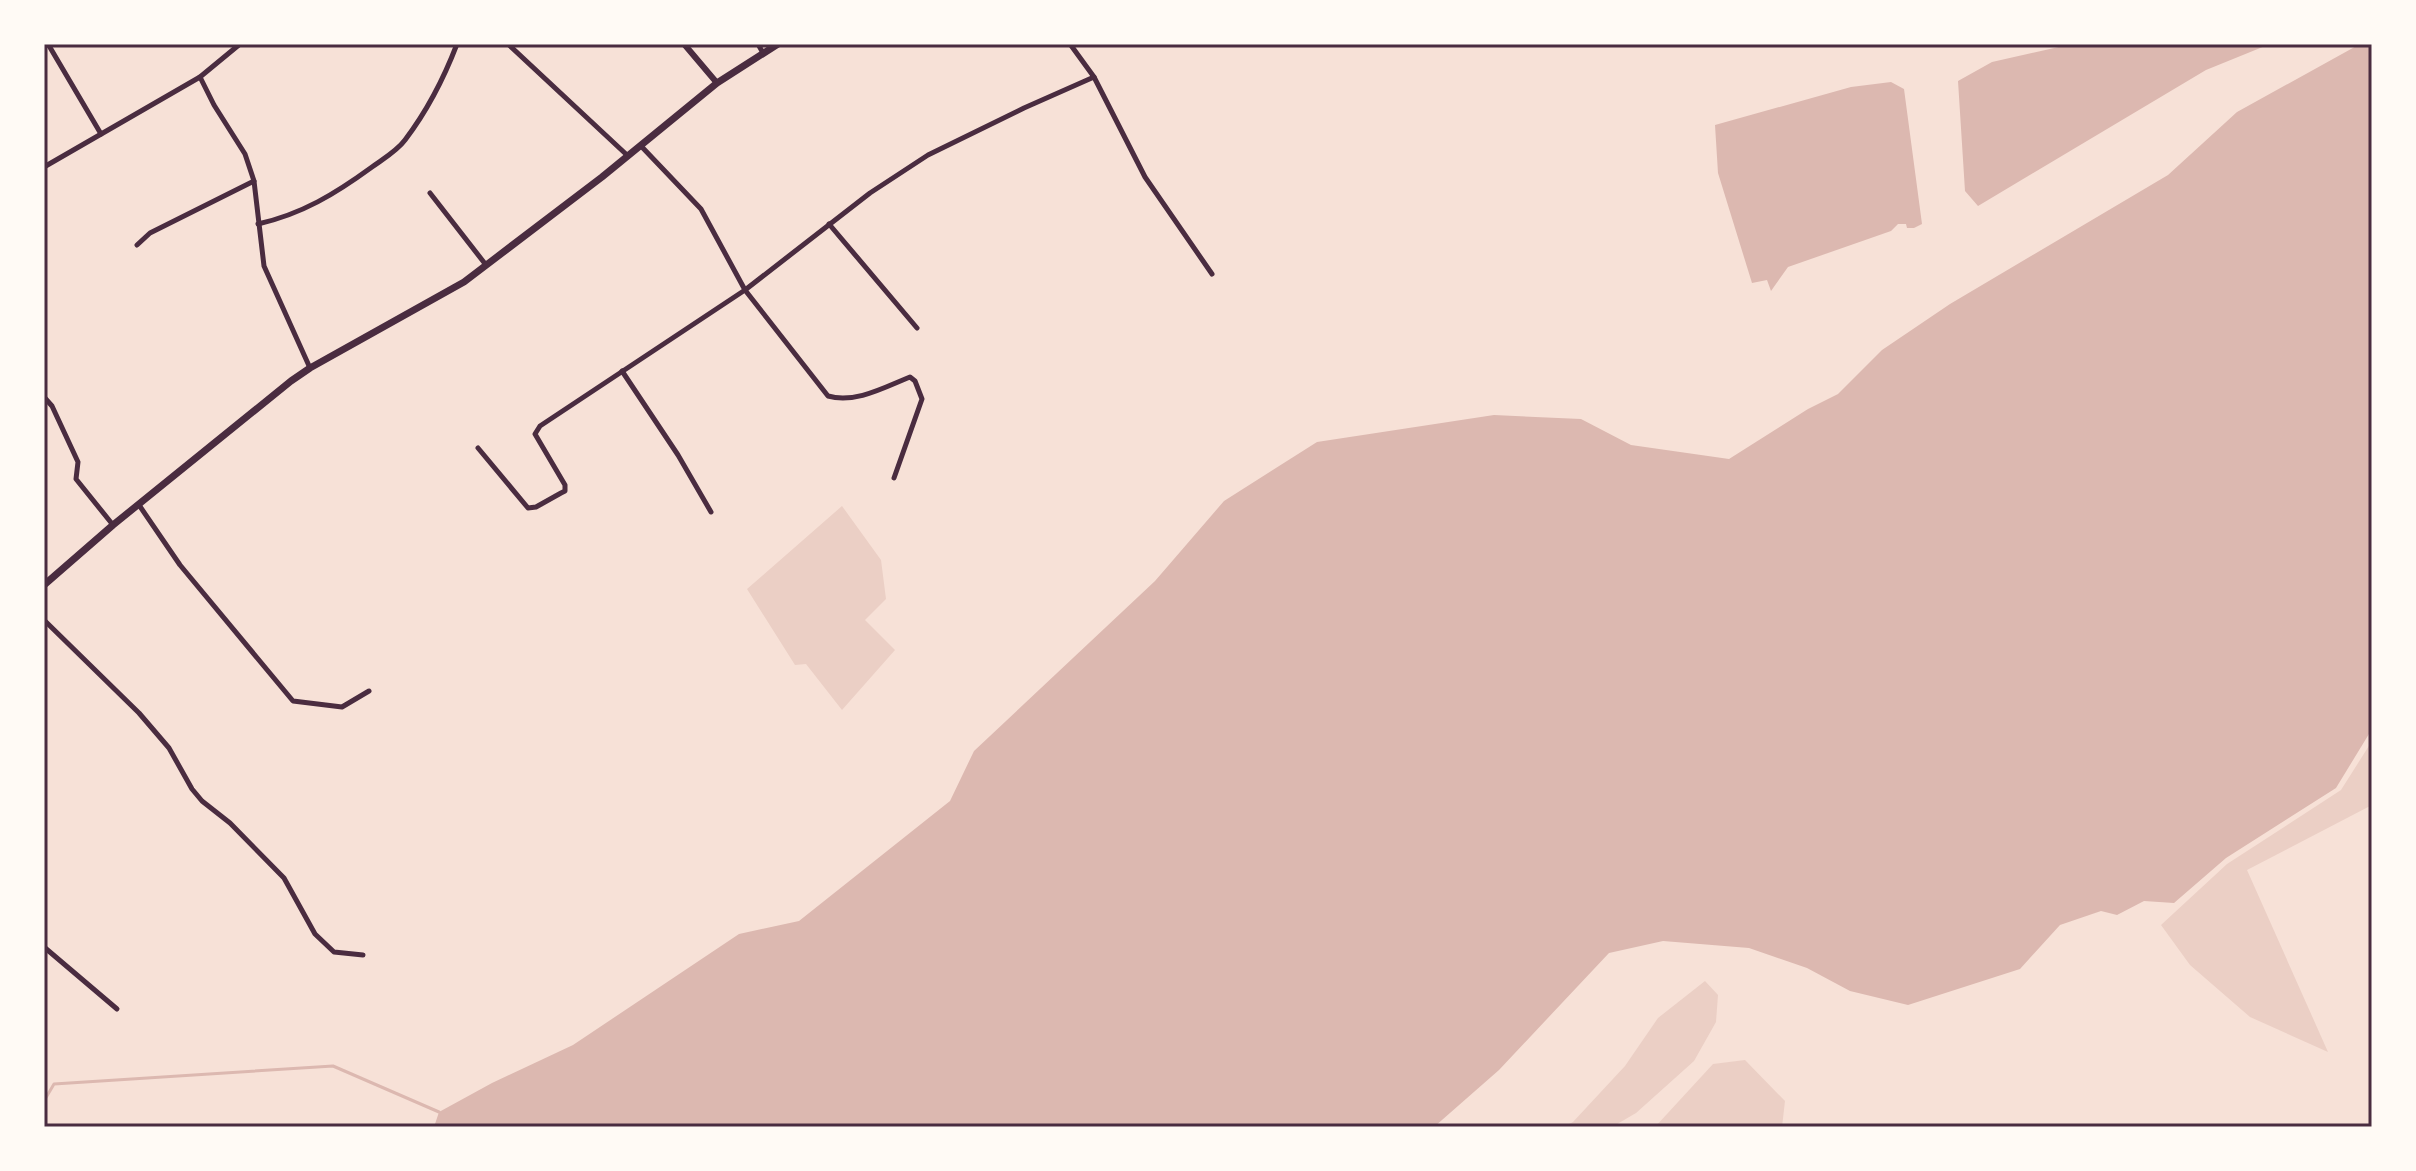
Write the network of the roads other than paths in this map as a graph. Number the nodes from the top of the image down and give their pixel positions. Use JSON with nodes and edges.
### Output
{"nodes":[{"id":1,"x":48,"y":44,"type":"edge"},
{"id":2,"x":240,"y":44,"type":"edge"},
{"id":3,"x":457,"y":44,"type":"edge"},
{"id":4,"x":508,"y":44,"type":"edge"},
{"id":5,"x":684,"y":44,"type":"edge"},
{"id":6,"x":758,"y":44,"type":"edge"},
{"id":7,"x":778,"y":44,"type":"edge"},
{"id":8,"x":1070,"y":44,"type":"edge"},
{"id":9,"x":763,"y":53,"type":"junction"},
{"id":10,"x":200,"y":77,"type":"junction"},
{"id":11,"x":1094,"y":77,"type":"junction"},
{"id":12,"x":717,"y":83,"type":"junction"},
{"id":13,"x":101,"y":134,"type":"junction"},
{"id":14,"x":641,"y":146,"type":"junction"},
{"id":15,"x":628,"y":156,"type":"junction"},
{"id":16,"x":44,"y":167,"type":"edge"},
{"id":17,"x":254,"y":181,"type":"junction"},
{"id":18,"x":430,"y":193,"type":"dead end"},
{"id":19,"x":258,"y":224,"type":"junction"},
{"id":20,"x":829,"y":224,"type":"junction"},
{"id":21,"x":137,"y":245,"type":"dead end"},
{"id":22,"x":486,"y":265,"type":"junction"},
{"id":23,"x":1212,"y":274,"type":"dead end"},
{"id":24,"x":745,"y":290,"type":"junction"},
{"id":25,"x":917,"y":328,"type":"dead end"},
{"id":26,"x":310,"y":368,"type":"junction"},
{"id":27,"x":622,"y":371,"type":"junction"},
{"id":28,"x":44,"y":397,"type":"edge"},
{"id":29,"x":478,"y":448,"type":"dead end"},
{"id":30,"x":894,"y":478,"type":"dead end"},
{"id":31,"x":139,"y":505,"type":"junction"},
{"id":32,"x":711,"y":512,"type":"dead end"},
{"id":33,"x":113,"y":525,"type":"junction"},
{"id":34,"x":44,"y":585,"type":"edge"},
{"id":35,"x":44,"y":620,"type":"edge"},
{"id":36,"x":369,"y":691,"type":"dead end"},
{"id":37,"x":44,"y":947,"type":"edge"},
{"id":38,"x":363,"y":955,"type":"dead end"},
{"id":39,"x":117,"y":1009,"type":"dead end"}],
"edges":[{"from":1,"to":13,"type":"street"},
{"from":2,"to":10,"type":"street"},
{"from":3,"to":19,"type":"street"},
{"from":4,"to":15,"type":"street"},
{"from":5,"to":12,"type":"street"},
{"from":6,"to":9,"type":"street"},
{"from":7,"to":9,"type":"main road"},
{"from":8,"to":11,"type":"street"},
{"from":9,"to":12,"type":"main road"},
{"from":10,"to":13,"type":"street"},
{"from":10,"to":17,"type":"street"},
{"from":11,"to":20,"type":"street"},
{"from":11,"to":23,"type":"street"},
{"from":12,"to":14,"type":"main road"},
{"from":13,"to":16,"type":"street"},
{"from":14,"to":15,"type":"main road"},
{"from":14,"to":24,"type":"street"},
{"from":15,"to":22,"type":"main road"},
{"from":17,"to":19,"type":"street"},
{"from":17,"to":21,"type":"street"},
{"from":18,"to":22,"type":"street"},
{"from":19,"to":26,"type":"street"},
{"from":20,"to":24,"type":"street"},
{"from":20,"to":25,"type":"street"},
{"from":22,"to":26,"type":"main road"},
{"from":24,"to":27,"type":"street"},
{"from":24,"to":30,"type":"street"},
{"from":26,"to":31,"type":"main road"},
{"from":27,"to":29,"type":"street"},
{"from":27,"to":32,"type":"street"},
{"from":28,"to":33,"type":"street"},
{"from":31,"to":33,"type":"main road"},
{"from":31,"to":36,"type":"street"},
{"from":33,"to":34,"type":"main road"},
{"from":35,"to":38,"type":"street"},
{"from":37,"to":39,"type":"street"}]}
